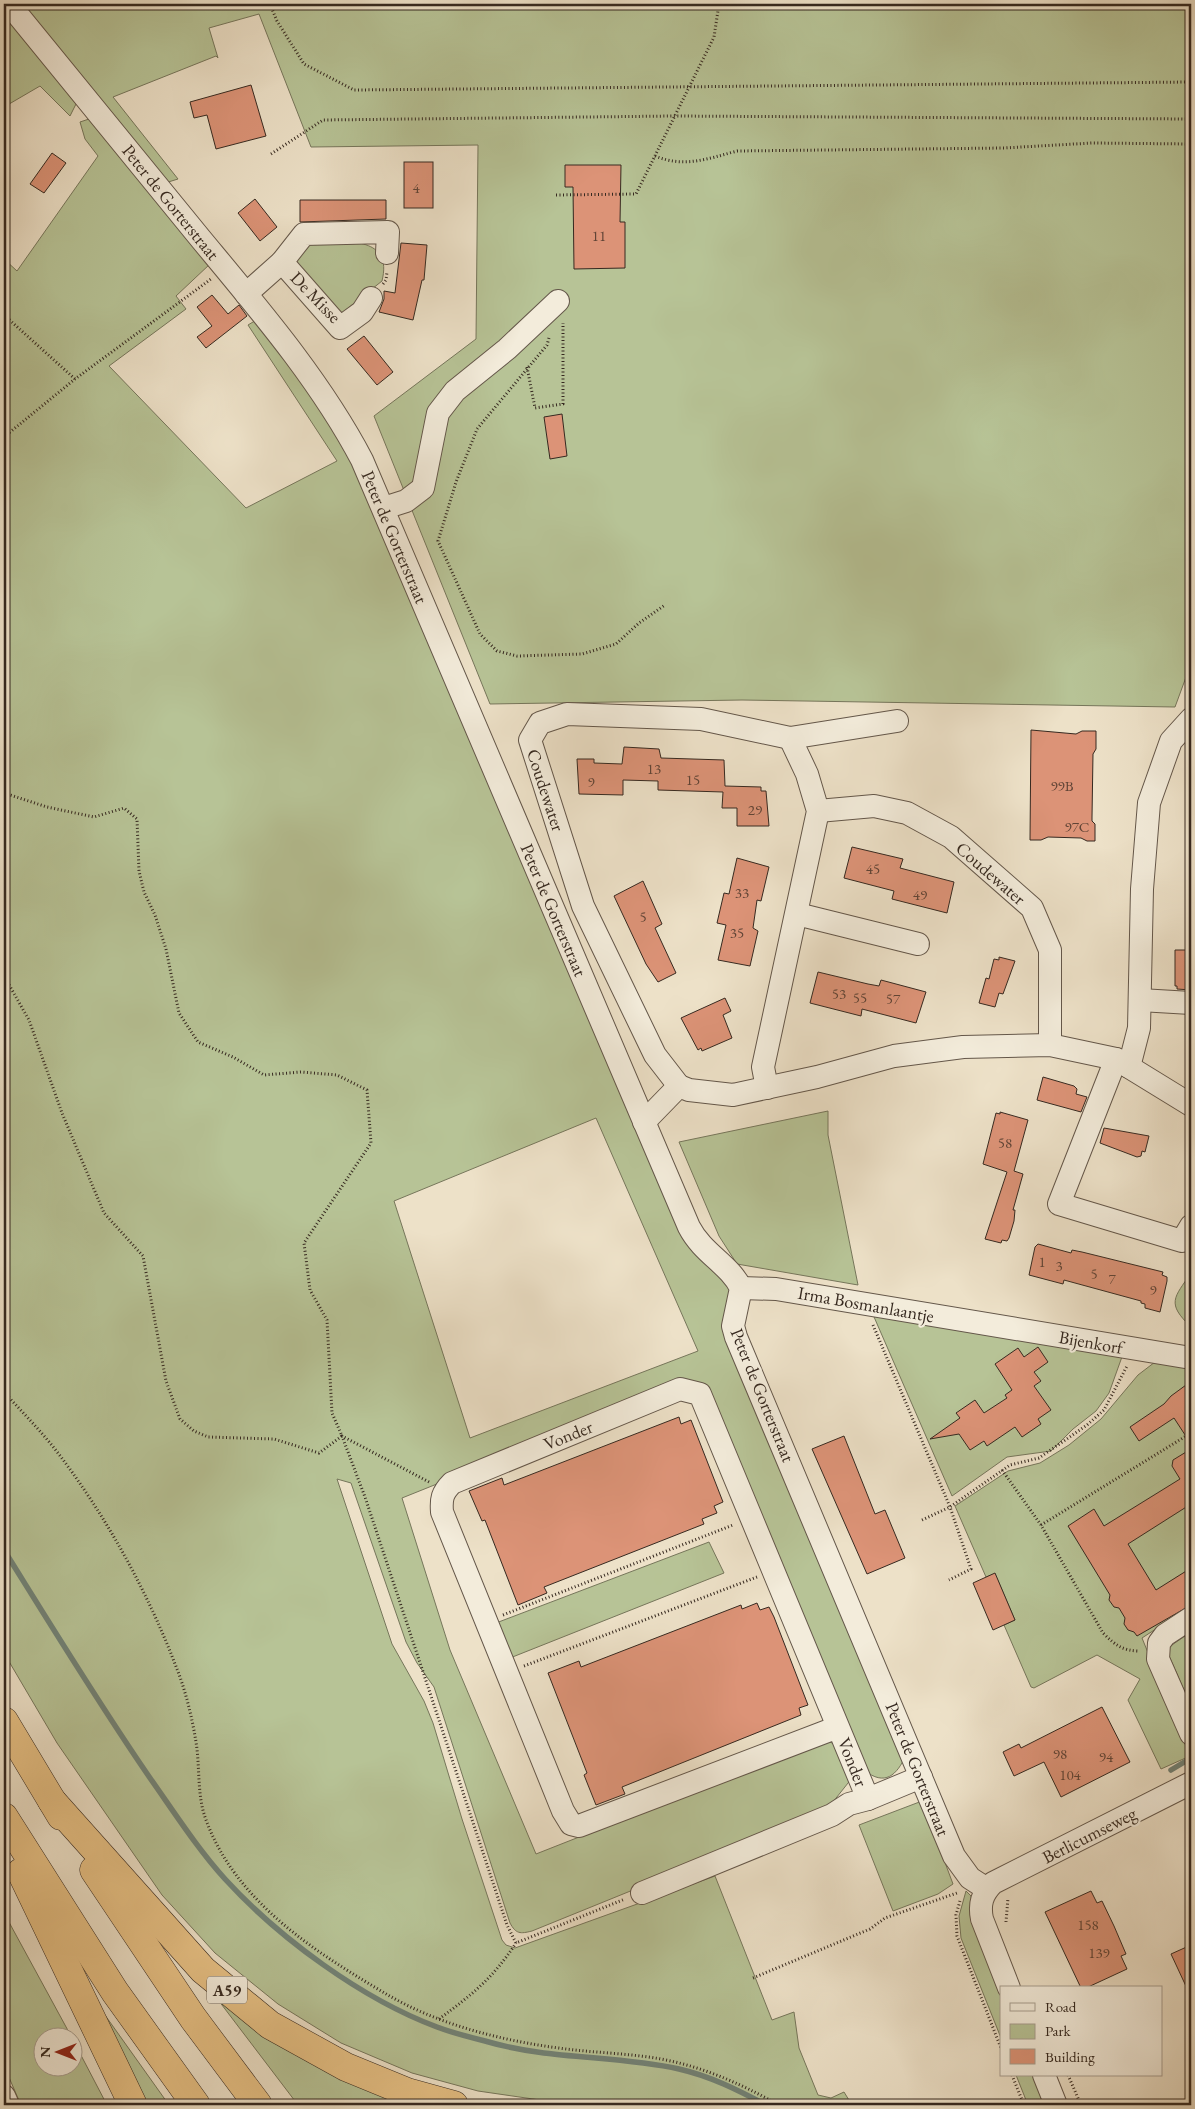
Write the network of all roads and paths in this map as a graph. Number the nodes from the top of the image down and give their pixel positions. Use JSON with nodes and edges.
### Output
{"nodes":[{"id":1,"x":10,"y":4,"type":"edge"},
{"id":2,"x":270,"y":4,"type":"edge"},
{"id":3,"x":719,"y":4,"type":"edge"},
{"id":4,"x":1191,"y":82,"type":"edge"},
{"id":5,"x":689,"y":88,"type":"junction"},
{"id":6,"x":674,"y":116,"type":"junction"},
{"id":7,"x":1191,"y":119,"type":"edge"},
{"id":8,"x":1191,"y":144,"type":"edge"},
{"id":9,"x":271,"y":154,"type":"dead end"},
{"id":10,"x":655,"y":156,"type":"junction"},
{"id":11,"x":556,"y":196,"type":"dead end"},
{"id":12,"x":387,"y":253,"type":"joint"},
{"id":13,"x":282,"y":262,"type":"junction"},
{"id":14,"x":225,"y":268,"type":"junction"},
{"id":15,"x":246,"y":294,"type":"junction"},
{"id":16,"x":371,"y":298,"type":"joint"},
{"id":17,"x":557,"y":308,"type":"junction"},
{"id":18,"x":4,"y":315,"type":"edge"},
{"id":19,"x":527,"y":367,"type":"junction"},
{"id":20,"x":75,"y":379,"type":"junction"},
{"id":21,"x":4,"y":437,"type":"edge"},
{"id":22,"x":384,"y":508,"type":"junction"},
{"id":23,"x":665,"y":605,"type":"dead end"},
{"id":24,"x":1191,"y":719,"type":"edge"},
{"id":25,"x":897,"y":721,"type":"dead end"},
{"id":26,"x":790,"y":738,"type":"junction"},
{"id":27,"x":4,"y":793,"type":"edge"},
{"id":28,"x":818,"y":811,"type":"junction"},
{"id":29,"x":797,"y":914,"type":"junction"},
{"id":30,"x":918,"y":944,"type":"dead end"},
{"id":31,"x":4,"y":976,"type":"edge"},
{"id":32,"x":1140,"y":1000,"type":"junction"},
{"id":33,"x":1191,"y":1003,"type":"edge"},
{"id":34,"x":1050,"y":1045,"type":"junction"},
{"id":35,"x":1123,"y":1063,"type":"junction"},
{"id":36,"x":679,"y":1086,"type":"junction"},
{"id":37,"x":767,"y":1088,"type":"junction"},
{"id":38,"x":1191,"y":1105,"type":"edge"},
{"id":39,"x":644,"y":1122,"type":"junction"},
{"id":40,"x":1191,"y":1226,"type":"edge"},
{"id":41,"x":741,"y":1288,"type":"junction"},
{"id":42,"x":864,"y":1303,"type":"junction"},
{"id":43,"x":991,"y":1325,"type":"joint"},
{"id":44,"x":1136,"y":1350,"type":"junction"},
{"id":45,"x":1191,"y":1358,"type":"edge"},
{"id":46,"x":4,"y":1392,"type":"edge"},
{"id":47,"x":1191,"y":1433,"type":"edge"},
{"id":48,"x":342,"y":1436,"type":"junction"},
{"id":49,"x":1002,"y":1470,"type":"junction"},
{"id":50,"x":445,"y":1490,"type":"junction"},
{"id":51,"x":950,"y":1507,"type":"junction"},
{"id":52,"x":751,"y":1518,"type":"junction"},
{"id":53,"x":922,"y":1520,"type":"dead end"},
{"id":54,"x":1041,"y":1525,"type":"junction"},
{"id":55,"x":773,"y":1571,"type":"junction"},
{"id":56,"x":949,"y":1580,"type":"dead end"},
{"id":57,"x":1191,"y":1618,"type":"edge"},
{"id":58,"x":487,"y":1621,"type":"junction"},
{"id":59,"x":1159,"y":1651,"type":"junction"},
{"id":60,"x":507,"y":1673,"type":"junction"},
{"id":61,"x":4,"y":1721,"type":"edge"},
{"id":62,"x":838,"y":1727,"type":"junction"},
{"id":63,"x":1191,"y":1734,"type":"edge"},
{"id":64,"x":921,"y":1777,"type":"junction"},
{"id":65,"x":1191,"y":1783,"type":"edge"},
{"id":66,"x":868,"y":1799,"type":"junction"},
{"id":67,"x":52,"y":1801,"type":"junction"},
{"id":68,"x":4,"y":1817,"type":"edge"},
{"id":69,"x":4,"y":1837,"type":"edge"},
{"id":70,"x":987,"y":1889,"type":"junction"},
{"id":71,"x":642,"y":1893,"type":"joint"},
{"id":72,"x":516,"y":1943,"type":"junction"},
{"id":73,"x":754,"y":1978,"type":"dead end"},
{"id":74,"x":1008,"y":1986,"type":"edge"},
{"id":75,"x":439,"y":2019,"type":"junction"},
{"id":76,"x":1000,"y":2045,"type":"edge"},
{"id":77,"x":1012,"y":2076,"type":"edge"},
{"id":78,"x":1044,"y":2076,"type":"edge"},
{"id":79,"x":1068,"y":2076,"type":"edge"},
{"id":80,"x":4,"y":2096,"type":"edge"},
{"id":81,"x":8,"y":2105,"type":"edge"},
{"id":82,"x":132,"y":2105,"type":"edge"},
{"id":83,"x":196,"y":2105,"type":"edge"},
{"id":84,"x":258,"y":2105,"type":"edge"},
{"id":85,"x":454,"y":2105,"type":"edge"},
{"id":86,"x":779,"y":2105,"type":"edge"},
{"id":87,"x":1024,"y":2105,"type":"edge"},
{"id":88,"x":1056,"y":2105,"type":"edge"},
{"id":89,"x":1081,"y":2105,"type":"edge"}],
"edges":[{"from":1,"to":14,"type":"street","name":"Peter de Gorterstraat"},
{"from":2,"to":5,"type":"path"},
{"from":3,"to":5,"type":"path"},
{"from":4,"to":5,"type":"path"},
{"from":5,"to":6,"type":"path"},
{"from":6,"to":7,"type":"path"},
{"from":6,"to":9,"type":"path"},
{"from":6,"to":10,"type":"path"},
{"from":8,"to":10,"type":"path"},
{"from":10,"to":11,"type":"path"},
{"from":12,"to":13,"type":"street","name":"De Misse"},
{"from":12,"to":16,"type":"path"},
{"from":13,"to":15,"type":"street","name":"De Misse"},
{"from":13,"to":16,"type":"street","name":"De Misse"},
{"from":14,"to":15,"type":"street","name":"Peter de Gorterstraat"},
{"from":14,"to":20,"type":"path"},
{"from":15,"to":22,"type":"street","name":"Peter de Gorterstraat"},
{"from":17,"to":19,"type":"path"},
{"from":17,"to":19,"type":"path"},
{"from":17,"to":22,"type":"street"},
{"from":18,"to":20,"type":"path"},
{"from":19,"to":23,"type":"path"},
{"from":20,"to":21,"type":"path"},
{"from":22,"to":39,"type":"street","name":"Peter de Gorterstraat"},
{"from":24,"to":32,"type":"street"},
{"from":25,"to":26,"type":"street","name":"Coudewater"},
{"from":26,"to":28,"type":"street"},
{"from":26,"to":36,"type":"street","name":"Coudewater"},
{"from":27,"to":48,"type":"path"},
{"from":28,"to":29,"type":"street"},
{"from":28,"to":34,"type":"street","name":"Coudewater"},
{"from":29,"to":30,"type":"street"},
{"from":29,"to":37,"type":"street"},
{"from":31,"to":48,"type":"path"},
{"from":32,"to":33,"type":"street"},
{"from":32,"to":35,"type":"street"},
{"from":34,"to":35,"type":"street"},
{"from":34,"to":37,"type":"street"},
{"from":35,"to":38,"type":"street"},
{"from":35,"to":40,"type":"street"},
{"from":36,"to":37,"type":"street"},
{"from":36,"to":39,"type":"street"},
{"from":39,"to":41,"type":"street","name":"Peter de Gorterstraat"},
{"from":41,"to":42,"type":"street","name":"Irma Bosmanlaantje"},
{"from":41,"to":64,"type":"street","name":"Peter de Gorterstraat"},
{"from":42,"to":43,"type":"street","name":"Irma Bosmanlaantje"},
{"from":42,"to":51,"type":"path"},
{"from":43,"to":44,"type":"street","name":"Bijenkorf"},
{"from":44,"to":45,"type":"street","name":"Bijenkorf"},
{"from":44,"to":49,"type":"path"},
{"from":46,"to":75,"type":"path"},
{"from":47,"to":54,"type":"path"},
{"from":48,"to":50,"type":"path"},
{"from":48,"to":72,"type":"path"},
{"from":49,"to":51,"type":"path"},
{"from":49,"to":54,"type":"path"},
{"from":50,"to":52,"type":"street","name":"Vonder"},
{"from":50,"to":58,"type":"street","name":"Vonder"},
{"from":51,"to":53,"type":"path"},
{"from":51,"to":56,"type":"path"},
{"from":52,"to":55,"type":"street","name":"Vonder"},
{"from":52,"to":58,"type":"path"},
{"from":54,"to":59,"type":"path"},
{"from":55,"to":60,"type":"path"},
{"from":55,"to":62,"type":"street","name":"Vonder"},
{"from":57,"to":59,"type":"street"},
{"from":58,"to":60,"type":"street","name":"Vonder"},
{"from":59,"to":63,"type":"street"},
{"from":60,"to":62,"type":"street","name":"Vonder"},
{"from":61,"to":67,"type":"highway","number":"A59"},
{"from":62,"to":66,"type":"street","name":"Vonder"},
{"from":64,"to":66,"type":"street","name":"Vonder"},
{"from":64,"to":70,"type":"street","name":"Peter de Gorterstraat"},
{"from":65,"to":70,"type":"street","name":"Berlicumseweg"},
{"from":66,"to":71,"type":"street"},
{"from":67,"to":84,"type":"highway","number":"A59"},
{"from":67,"to":85,"type":"highway","number":"A59"},
{"from":68,"to":83,"type":"highway"},
{"from":69,"to":82,"type":"highway"},
{"from":70,"to":74,"type":"street"},
{"from":71,"to":72,"type":"path"},
{"from":72,"to":75,"type":"path"},
{"from":73,"to":76,"type":"path"},
{"from":75,"to":86,"type":"path"},
{"from":77,"to":87,"type":"path"},
{"from":78,"to":88,"type":"street"},
{"from":79,"to":89,"type":"path"},
{"from":80,"to":81,"type":"street"}]}
